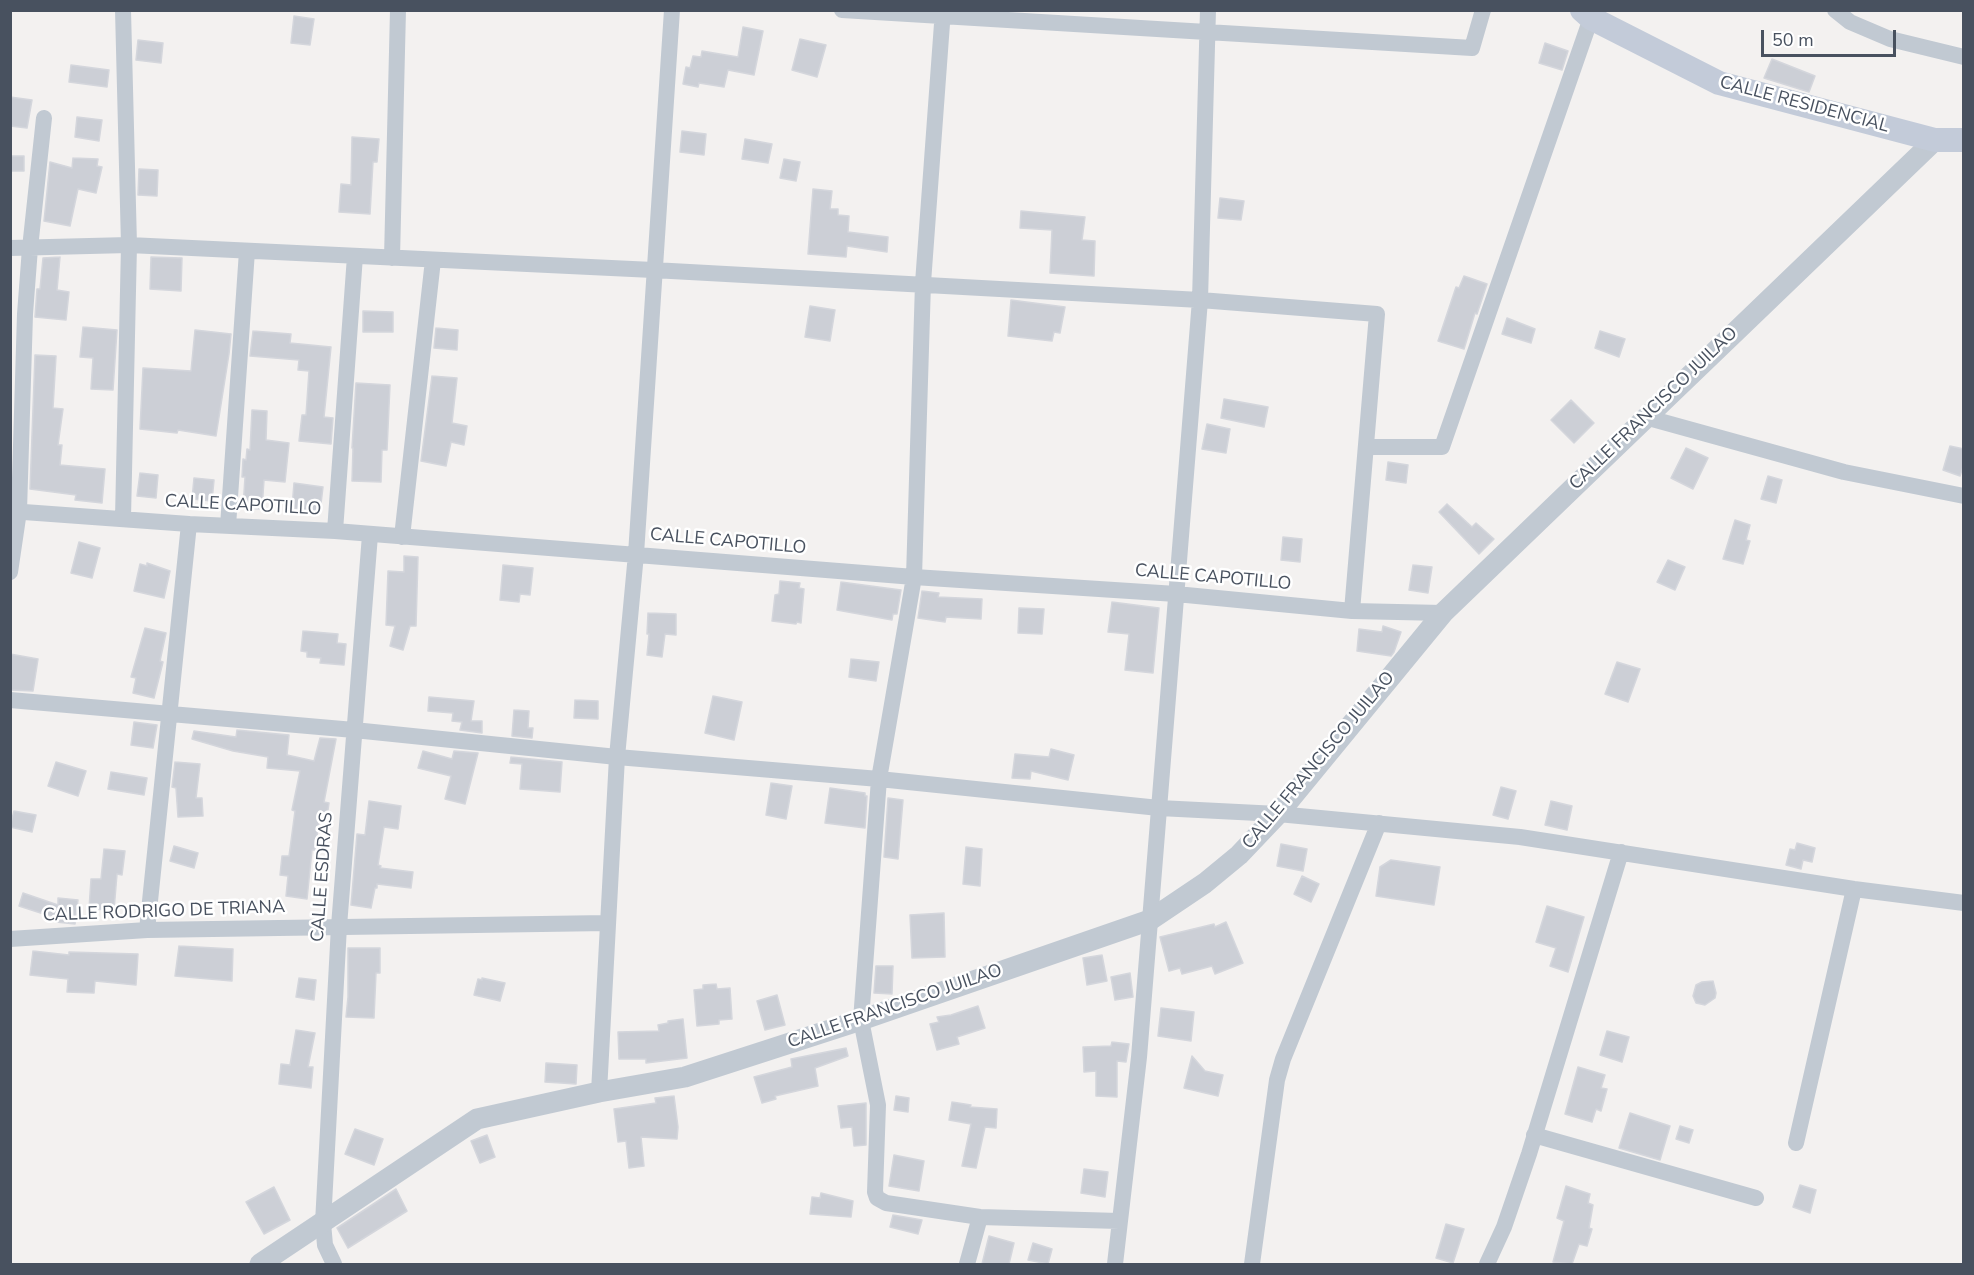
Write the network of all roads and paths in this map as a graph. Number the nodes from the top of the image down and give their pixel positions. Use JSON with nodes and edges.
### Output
{"nodes":[{"id":1,"x":123,"y":10,"type":"edge"},
{"id":2,"x":398,"y":10,"type":"edge"},
{"id":3,"x":672,"y":10,"type":"edge"},
{"id":4,"x":842,"y":10,"type":"edge"},
{"id":5,"x":1208,"y":10,"type":"edge"},
{"id":6,"x":1483,"y":10,"type":"edge"},
{"id":7,"x":1835,"y":10,"type":"edge"},
{"id":8,"x":943,"y":14,"type":"edge"},
{"id":9,"x":1587,"y":14,"type":"edge"},
{"id":10,"x":1207,"y":34,"type":"junction"},
{"id":11,"x":1964,"y":57,"type":"edge"},
{"id":12,"x":44,"y":118,"type":"dead end"},
{"id":13,"x":1935,"y":140,"type":"junction"},
{"id":14,"x":1964,"y":141,"type":"edge"},
{"id":15,"x":129,"y":244,"type":"junction"},
{"id":16,"x":10,"y":248,"type":"edge"},
{"id":17,"x":30,"y":248,"type":"junction"},
{"id":18,"x":247,"y":251,"type":"junction"},
{"id":19,"x":355,"y":256,"type":"junction"},
{"id":20,"x":392,"y":258,"type":"junction"},
{"id":21,"x":433,"y":260,"type":"junction"},
{"id":22,"x":653,"y":270,"type":"junction"},
{"id":23,"x":923,"y":283,"type":"junction"},
{"id":24,"x":1200,"y":300,"type":"junction"},
{"id":25,"x":1644,"y":417,"type":"junction"},
{"id":26,"x":1366,"y":447,"type":"junction"},
{"id":27,"x":1964,"y":496,"type":"edge"},
{"id":28,"x":15,"y":511,"type":"edge"},
{"id":29,"x":123,"y":518,"type":"junction"},
{"id":30,"x":189,"y":524,"type":"junction"},
{"id":31,"x":228,"y":526,"type":"junction"},
{"id":32,"x":335,"y":531,"type":"junction"},
{"id":33,"x":370,"y":535,"type":"junction"},
{"id":34,"x":402,"y":537,"type":"junction"},
{"id":35,"x":636,"y":554,"type":"junction"},
{"id":36,"x":10,"y":572,"type":"edge"},
{"id":37,"x":914,"y":577,"type":"junction"},
{"id":38,"x":1176,"y":594,"type":"junction"},
{"id":39,"x":1352,"y":611,"type":"junction"},
{"id":40,"x":1443,"y":613,"type":"junction"},
{"id":41,"x":10,"y":700,"type":"edge"},
{"id":42,"x":169,"y":715,"type":"junction"},
{"id":43,"x":354,"y":730,"type":"junction"},
{"id":44,"x":617,"y":757,"type":"junction"},
{"id":45,"x":879,"y":779,"type":"junction"},
{"id":46,"x":1159,"y":808,"type":"junction"},
{"id":47,"x":1278,"y":814,"type":"junction"},
{"id":48,"x":1379,"y":823,"type":"junction"},
{"id":49,"x":1621,"y":852,"type":"junction"},
{"id":50,"x":1854,"y":889,"type":"junction"},
{"id":51,"x":1964,"y":903,"type":"edge"},
{"id":52,"x":1150,"y":920,"type":"junction"},
{"id":53,"x":607,"y":923,"type":"junction"},
{"id":54,"x":339,"y":926,"type":"junction"},
{"id":55,"x":147,"y":930,"type":"junction"},
{"id":56,"x":10,"y":939,"type":"edge"},
{"id":57,"x":861,"y":1020,"type":"junction"},
{"id":58,"x":599,"y":1092,"type":"junction"},
{"id":59,"x":1534,"y":1135,"type":"junction"},
{"id":60,"x":1796,"y":1143,"type":"dead end"},
{"id":61,"x":1756,"y":1197,"type":"dead end"},
{"id":62,"x":980,"y":1217,"type":"junction"},
{"id":63,"x":1119,"y":1221,"type":"junction"},
{"id":64,"x":323,"y":1223,"type":"junction"},
{"id":65,"x":260,"y":1264,"type":"edge"},
{"id":66,"x":334,"y":1264,"type":"edge"},
{"id":67,"x":967,"y":1264,"type":"edge"},
{"id":68,"x":1115,"y":1264,"type":"edge"},
{"id":69,"x":1252,"y":1264,"type":"edge"},
{"id":70,"x":1487,"y":1264,"type":"edge"}],
"edges":[{"from":1,"to":15,"type":"street"},
{"from":2,"to":20,"type":"street"},
{"from":3,"to":22,"type":"street"},
{"from":4,"to":8,"type":"street"},
{"from":5,"to":10,"type":"street"},
{"from":6,"to":10,"type":"street"},
{"from":7,"to":11,"type":"street"},
{"from":8,"to":10,"type":"street"},
{"from":8,"to":23,"type":"street"},
{"from":9,"to":13,"type":"main road","name":"CALLE RESIDENCIAL"},
{"from":9,"to":26,"type":"street"},
{"from":10,"to":24,"type":"street"},
{"from":12,"to":17,"type":"street"},
{"from":13,"to":14,"type":"main road","name":"CALLE RESIDENCIAL"},
{"from":13,"to":25,"type":"street","name":"CALLE FRANCISCO JUILAO"},
{"from":15,"to":17,"type":"street"},
{"from":15,"to":18,"type":"street"},
{"from":15,"to":29,"type":"street"},
{"from":16,"to":17,"type":"street"},
{"from":17,"to":28,"type":"street"},
{"from":18,"to":19,"type":"street"},
{"from":18,"to":31,"type":"street"},
{"from":19,"to":20,"type":"street"},
{"from":19,"to":32,"type":"street"},
{"from":20,"to":21,"type":"street"},
{"from":21,"to":22,"type":"street"},
{"from":21,"to":34,"type":"street"},
{"from":22,"to":23,"type":"street"},
{"from":22,"to":35,"type":"street"},
{"from":23,"to":24,"type":"street"},
{"from":23,"to":37,"type":"street"},
{"from":24,"to":26,"type":"street"},
{"from":24,"to":38,"type":"street"},
{"from":25,"to":27,"type":"street"},
{"from":25,"to":40,"type":"street","name":"CALLE FRANCISCO JUILAO"},
{"from":26,"to":39,"type":"street"},
{"from":28,"to":29,"type":"street","name":"CALLE CAPOTILLO"},
{"from":28,"to":36,"type":"street"},
{"from":29,"to":30,"type":"street","name":"CALLE CAPOTILLO"},
{"from":30,"to":31,"type":"street","name":"CALLE CAPOTILLO"},
{"from":30,"to":42,"type":"street"},
{"from":31,"to":32,"type":"street","name":"CALLE CAPOTILLO"},
{"from":32,"to":33,"type":"street","name":"CALLE CAPOTILLO"},
{"from":33,"to":34,"type":"street","name":"CALLE CAPOTILLO"},
{"from":33,"to":43,"type":"street","name":"CALLE ESDRAS"},
{"from":34,"to":35,"type":"street","name":"CALLE CAPOTILLO"},
{"from":35,"to":37,"type":"street","name":"CALLE CAPOTILLO"},
{"from":35,"to":44,"type":"street"},
{"from":37,"to":38,"type":"street","name":"CALLE CAPOTILLO"},
{"from":37,"to":45,"type":"street"},
{"from":38,"to":39,"type":"street","name":"CALLE CAPOTILLO"},
{"from":38,"to":46,"type":"street"},
{"from":39,"to":40,"type":"street","name":"CALLE CAPOTILLO"},
{"from":40,"to":47,"type":"street","name":"CALLE FRANCISCO JUILAO"},
{"from":41,"to":42,"type":"street"},
{"from":42,"to":43,"type":"street"},
{"from":42,"to":55,"type":"street"},
{"from":43,"to":44,"type":"street"},
{"from":43,"to":54,"type":"street","name":"CALLE ESDRAS"},
{"from":44,"to":45,"type":"street"},
{"from":44,"to":53,"type":"street"},
{"from":45,"to":46,"type":"street"},
{"from":45,"to":57,"type":"street"},
{"from":46,"to":47,"type":"street"},
{"from":46,"to":52,"type":"street"},
{"from":47,"to":48,"type":"street"},
{"from":47,"to":52,"type":"street","name":"CALLE FRANCISCO JUILAO"},
{"from":48,"to":49,"type":"street"},
{"from":48,"to":69,"type":"street"},
{"from":49,"to":50,"type":"street"},
{"from":49,"to":59,"type":"street"},
{"from":50,"to":51,"type":"street"},
{"from":50,"to":60,"type":"street"},
{"from":52,"to":57,"type":"street","name":"CALLE FRANCISCO JUILAO"},
{"from":52,"to":63,"type":"street"},
{"from":53,"to":54,"type":"street","name":"CALLE RODRIGO DE TRIANA"},
{"from":53,"to":58,"type":"street"},
{"from":54,"to":55,"type":"street","name":"CALLE RODRIGO DE TRIANA"},
{"from":54,"to":64,"type":"street","name":"CALLE ESDRAS"},
{"from":55,"to":56,"type":"street","name":"CALLE RODRIGO DE TRIANA"},
{"from":57,"to":58,"type":"street","name":"CALLE FRANCISCO JUILAO"},
{"from":57,"to":62,"type":"street"},
{"from":58,"to":64,"type":"street","name":"CALLE FRANCISCO JUILAO"},
{"from":59,"to":61,"type":"street"},
{"from":59,"to":70,"type":"street"},
{"from":62,"to":63,"type":"street"},
{"from":62,"to":67,"type":"street"},
{"from":63,"to":68,"type":"street"},
{"from":64,"to":65,"type":"street","name":"CALLE FRANCISCO JUILAO"},
{"from":64,"to":66,"type":"street","name":"CALLE ESDRAS"}]}
